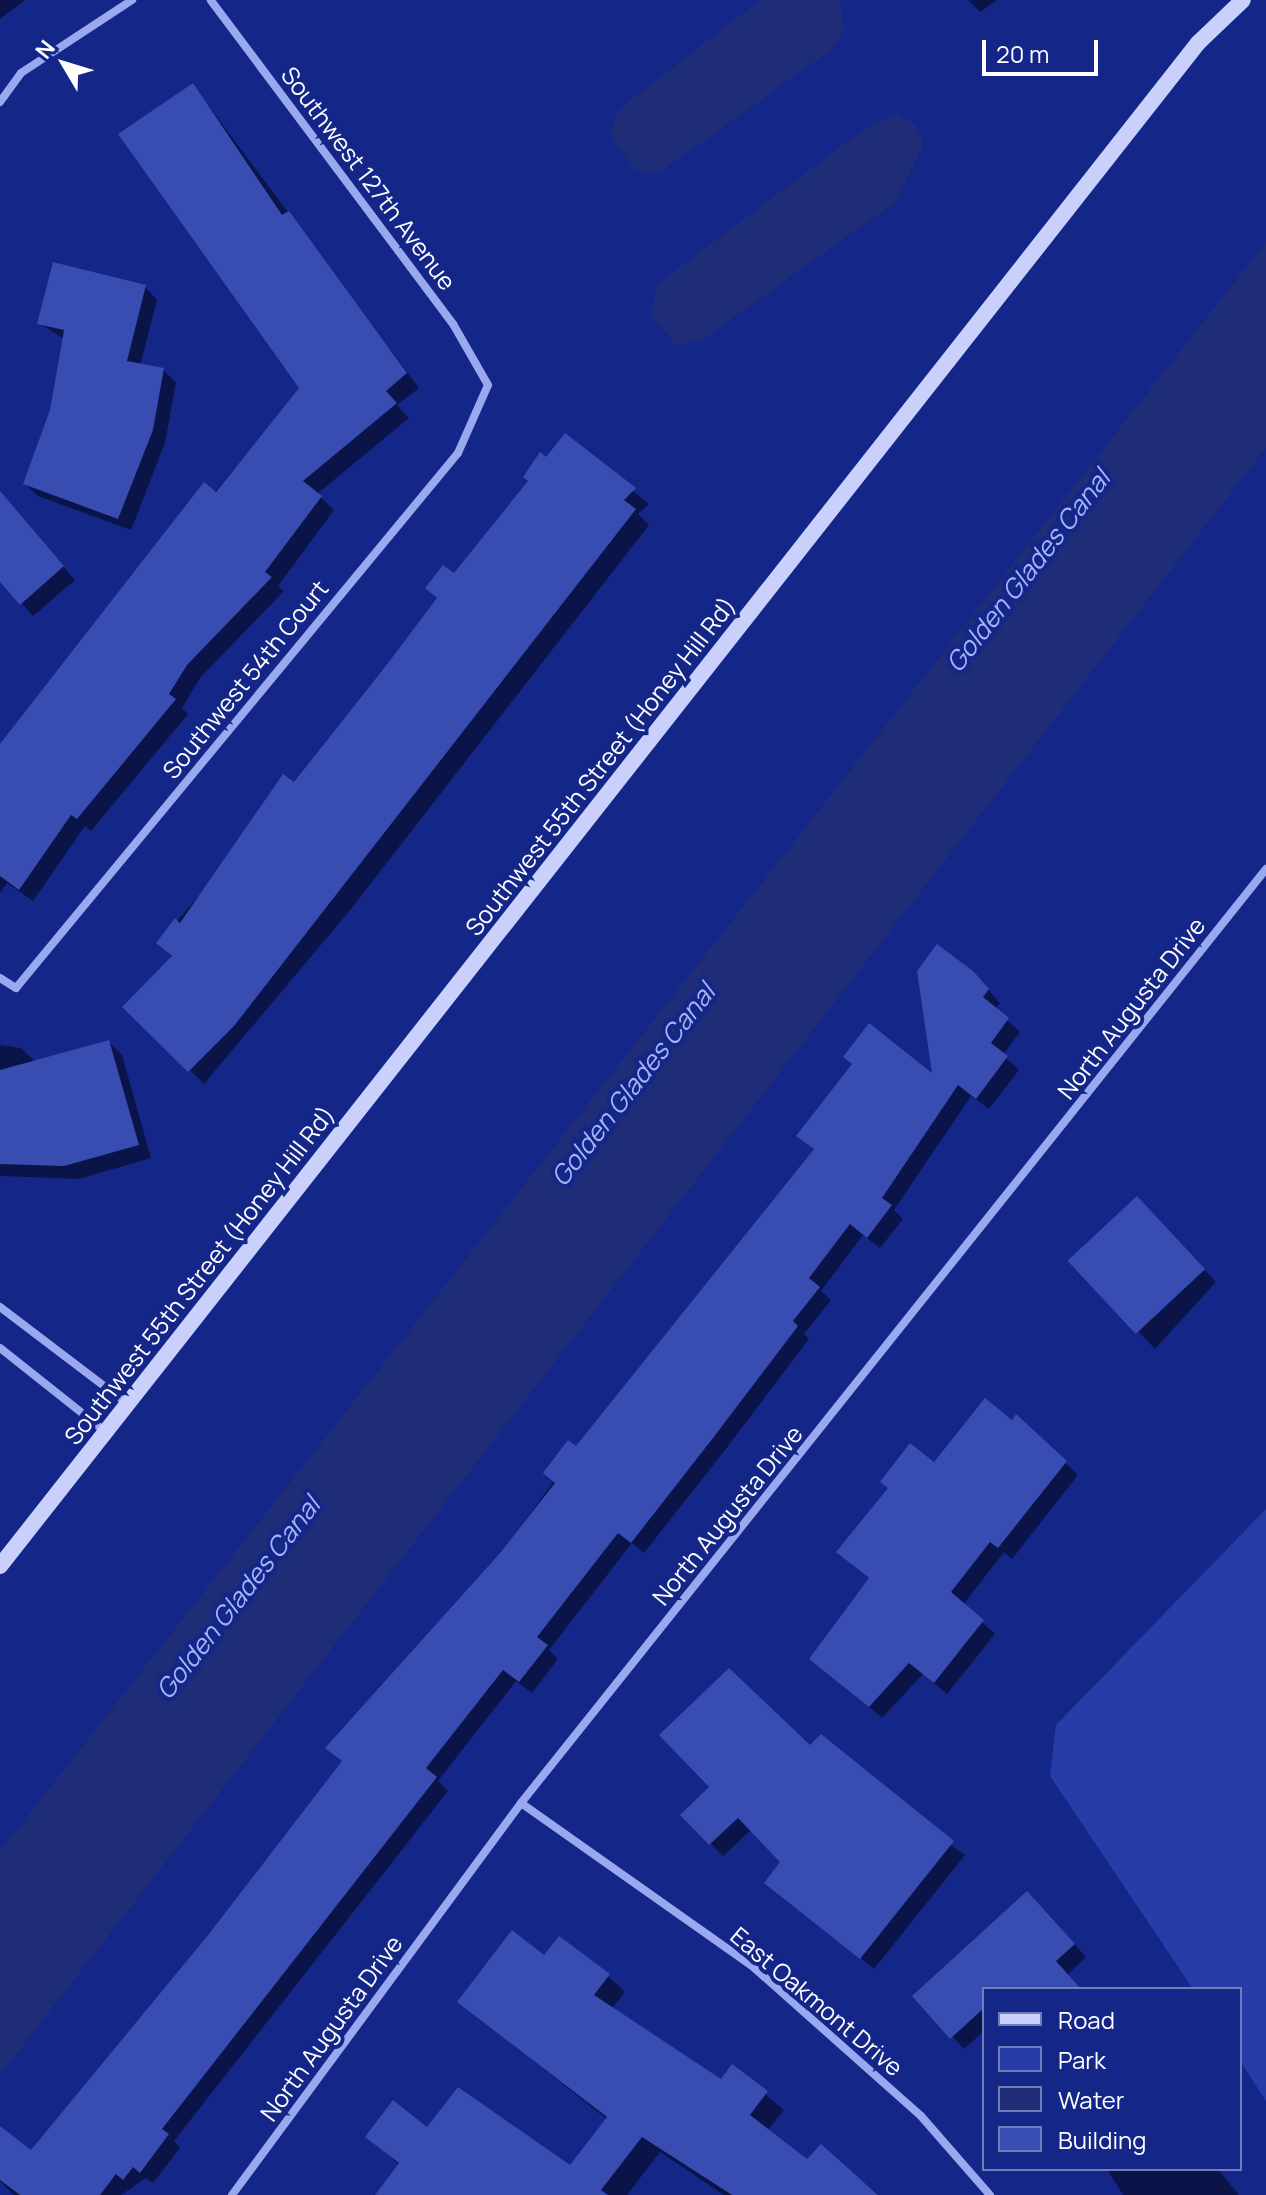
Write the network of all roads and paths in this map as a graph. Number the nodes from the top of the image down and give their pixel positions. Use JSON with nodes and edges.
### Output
{"nodes":[{"id":1,"x":132,"y":0,"type":"edge"},
{"id":2,"x":211,"y":0,"type":"edge"},
{"id":3,"x":1243,"y":0,"type":"edge"},
{"id":4,"x":0,"y":102,"type":"edge"},
{"id":5,"x":488,"y":385,"type":"joint"},
{"id":6,"x":1266,"y":869,"type":"edge"},
{"id":7,"x":0,"y":978,"type":"edge"},
{"id":8,"x":0,"y":1307,"type":"edge"},
{"id":9,"x":0,"y":1348,"type":"edge"},
{"id":10,"x":129,"y":1404,"type":"junction"},
{"id":11,"x":106,"y":1432,"type":"junction"},
{"id":12,"x":0,"y":1566,"type":"edge"},
{"id":13,"x":521,"y":1803,"type":"junction"},
{"id":14,"x":232,"y":2195,"type":"edge"},
{"id":15,"x":990,"y":2195,"type":"edge"}],
"edges":[{"from":1,"to":4,"type":"street"},
{"from":2,"to":5,"type":"street","name":"Southwest 127th Avenue"},
{"from":3,"to":10,"type":"street","name":"Southwest 55th Street (Honey Hill Rd)"},
{"from":5,"to":7,"type":"street","name":"Southwest 54th Court"},
{"from":6,"to":13,"type":"street","name":"North Augusta Drive"},
{"from":8,"to":10,"type":"street"},
{"from":9,"to":11,"type":"street"},
{"from":10,"to":11,"type":"street","name":"Southwest 55th Street (Honey Hill Rd)"},
{"from":11,"to":12,"type":"street","name":"Southwest 55th Street (Honey Hill Rd)"},
{"from":13,"to":14,"type":"street","name":"North Augusta Drive"},
{"from":13,"to":15,"type":"street","name":"East Oakmont Drive"}]}
